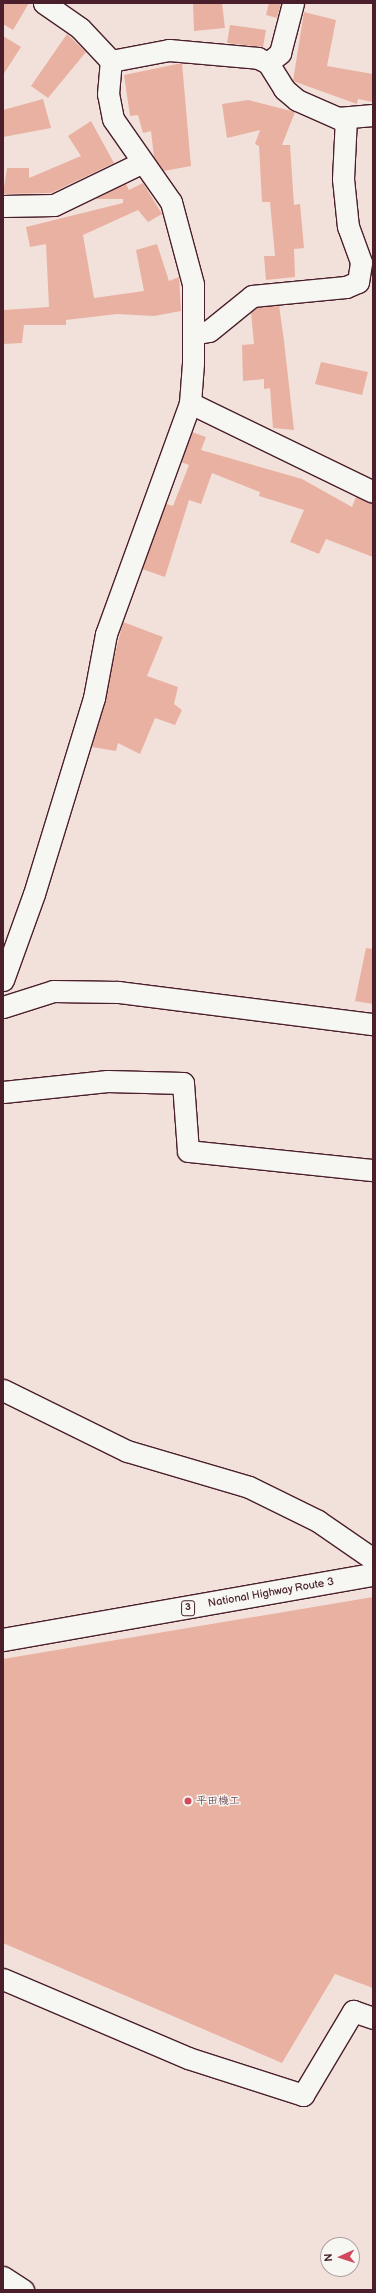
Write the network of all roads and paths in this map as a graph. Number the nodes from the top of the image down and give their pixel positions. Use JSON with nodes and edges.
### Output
{"nodes":[{"id":1,"x":44,"y":3,"type":"edge"},
{"id":2,"x":293,"y":3,"type":"edge"},
{"id":3,"x":111,"y":61,"type":"junction"},
{"id":4,"x":268,"y":63,"type":"junction"},
{"id":5,"x":373,"y":115,"type":"edge"},
{"id":6,"x":346,"y":118,"type":"junction"},
{"id":7,"x":141,"y":163,"type":"junction"},
{"id":8,"x":3,"y":206,"type":"edge"},
{"id":9,"x":365,"y":248,"type":"edge"},
{"id":10,"x":193,"y":334,"type":"junction"},
{"id":11,"x":190,"y":403,"type":"junction"},
{"id":12,"x":373,"y":492,"type":"edge"},
{"id":13,"x":3,"y":980,"type":"edge"},
{"id":14,"x":3,"y":1007,"type":"edge"},
{"id":15,"x":373,"y":1024,"type":"edge"},
{"id":16,"x":3,"y":1092,"type":"edge"},
{"id":17,"x":373,"y":1170,"type":"edge"},
{"id":18,"x":3,"y":1390,"type":"edge"},
{"id":19,"x":373,"y":1559,"type":"edge"},
{"id":20,"x":373,"y":1575,"type":"edge"},
{"id":21,"x":3,"y":1640,"type":"edge"},
{"id":22,"x":3,"y":1979,"type":"edge"},
{"id":23,"x":373,"y":2018,"type":"edge"},
{"id":24,"x":3,"y":2277,"type":"edge"},
{"id":25,"x":23,"y":2290,"type":"edge"}],
"edges":[{"from":1,"to":3,"type":"street"},
{"from":2,"to":4,"type":"street"},
{"from":3,"to":4,"type":"street"},
{"from":3,"to":7,"type":"street"},
{"from":4,"to":6,"type":"street"},
{"from":5,"to":6,"type":"street"},
{"from":6,"to":9,"type":"street"},
{"from":7,"to":8,"type":"street"},
{"from":7,"to":10,"type":"street"},
{"from":9,"to":10,"type":"street"},
{"from":10,"to":11,"type":"street"},
{"from":11,"to":12,"type":"street"},
{"from":11,"to":13,"type":"street"},
{"from":14,"to":15,"type":"street"},
{"from":16,"to":17,"type":"street"},
{"from":18,"to":19,"type":"street"},
{"from":20,"to":21,"type":"highway","name":"National Highway Route 3","number":"3"},
{"from":22,"to":23,"type":"street"},
{"from":24,"to":25,"type":"street"}]}
